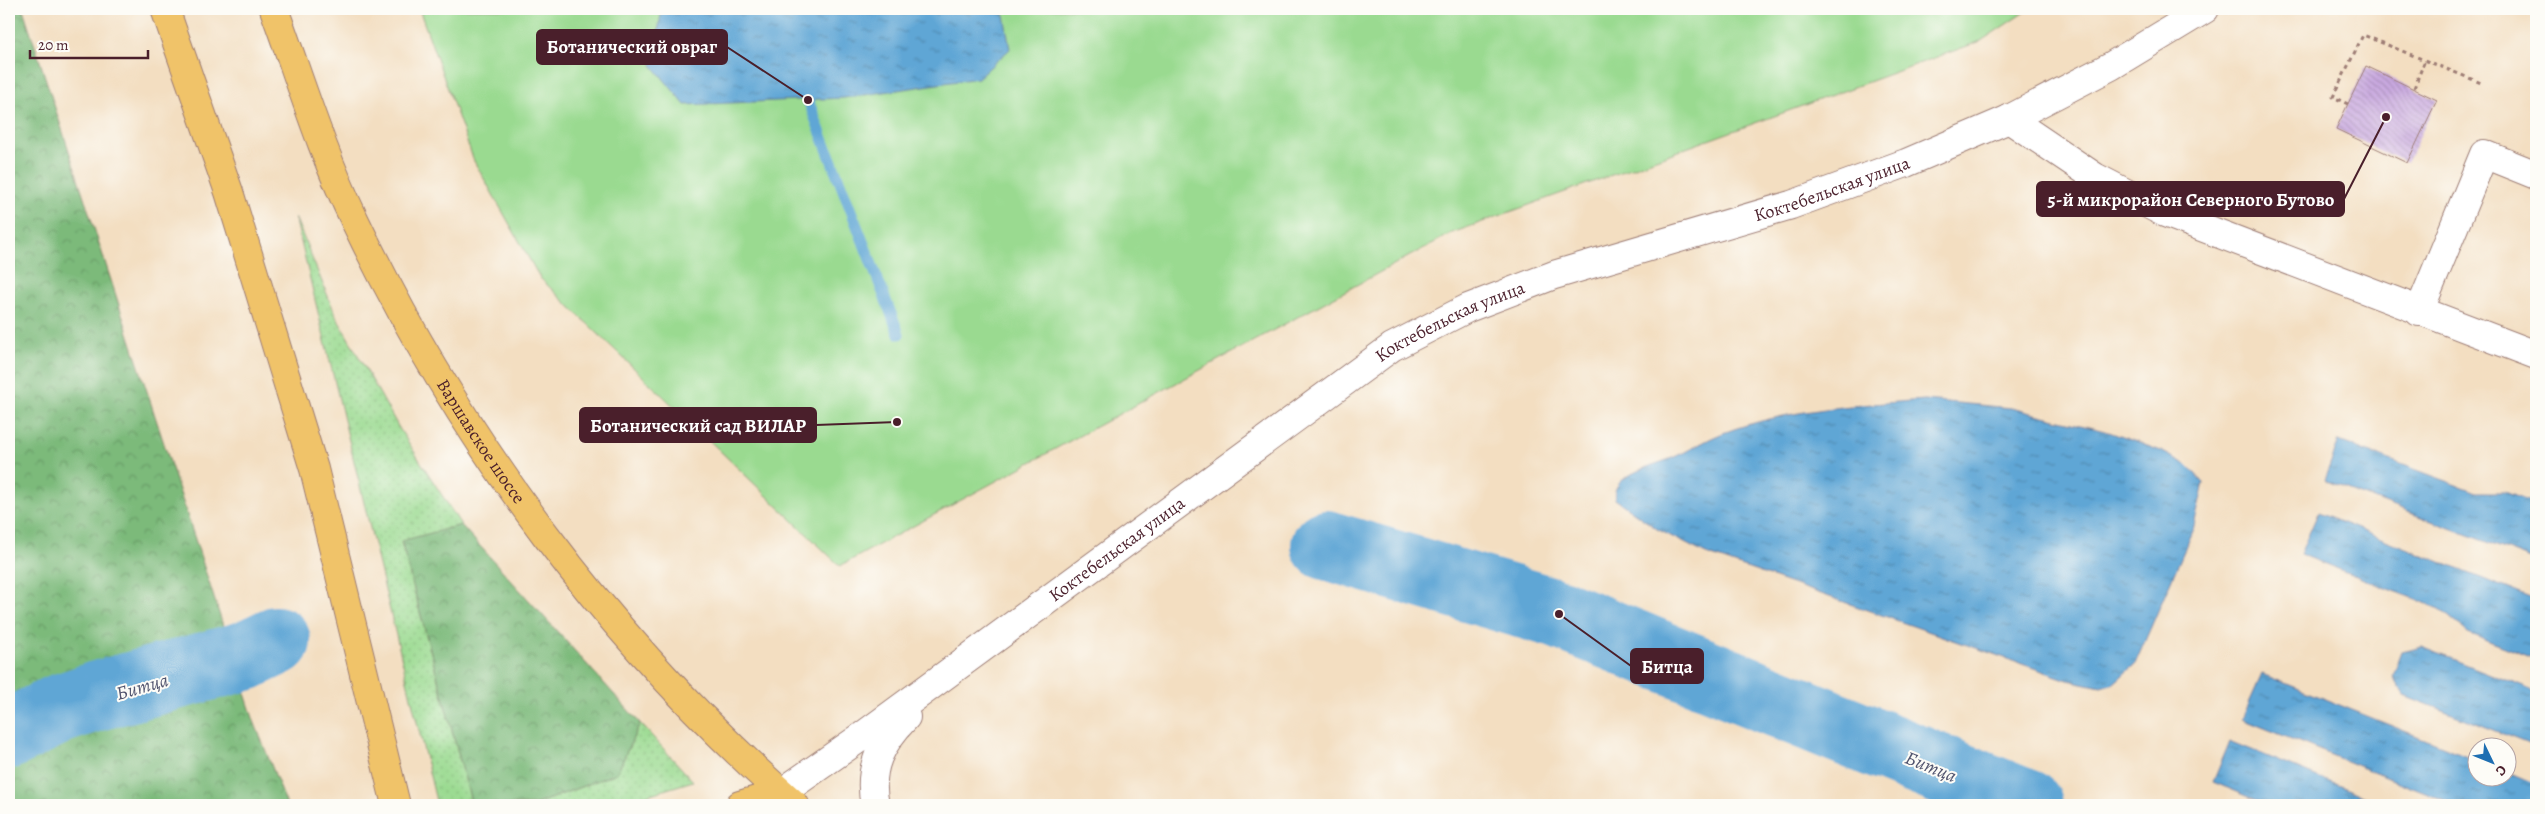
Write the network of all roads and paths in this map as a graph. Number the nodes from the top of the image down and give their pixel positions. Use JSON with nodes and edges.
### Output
{"nodes":[{"id":1,"x":165,"y":9,"type":"edge"},
{"id":2,"x":274,"y":9,"type":"edge"},
{"id":3,"x":2206,"y":9,"type":"edge"},
{"id":4,"x":2425,"y":60,"type":"junction"},
{"id":5,"x":2481,"y":83,"type":"dead end"},
{"id":6,"x":2414,"y":88,"type":"dead end"},
{"id":7,"x":2348,"y":104,"type":"dead end"},
{"id":8,"x":2009,"y":119,"type":"junction"},
{"id":9,"x":2536,"y":175,"type":"edge"},
{"id":10,"x":2419,"y":312,"type":"junction"},
{"id":11,"x":2536,"y":355,"type":"edge"},
{"id":12,"x":947,"y":674,"type":"junction"},
{"id":13,"x":788,"y":799,"type":"edge"},
{"id":14,"x":396,"y":805,"type":"edge"},
{"id":15,"x":740,"y":805,"type":"edge"},
{"id":16,"x":875,"y":805,"type":"edge"}],
"edges":[{"from":1,"to":14,"type":"main road"},
{"from":2,"to":13,"type":"main road","name":"Варшавское шоссе"},
{"from":3,"to":8,"type":"street","name":"Коктебельская улица"},
{"from":4,"to":5,"type":"path"},
{"from":4,"to":6,"type":"path"},
{"from":4,"to":7,"type":"path"},
{"from":8,"to":10,"type":"street"},
{"from":8,"to":12,"type":"street","name":"Коктебельская улица"},
{"from":9,"to":10,"type":"street"},
{"from":10,"to":11,"type":"street"},
{"from":12,"to":13,"type":"street","name":"Коктебельская улица"},
{"from":12,"to":16,"type":"street"},
{"from":13,"to":15,"type":"main road"}]}
